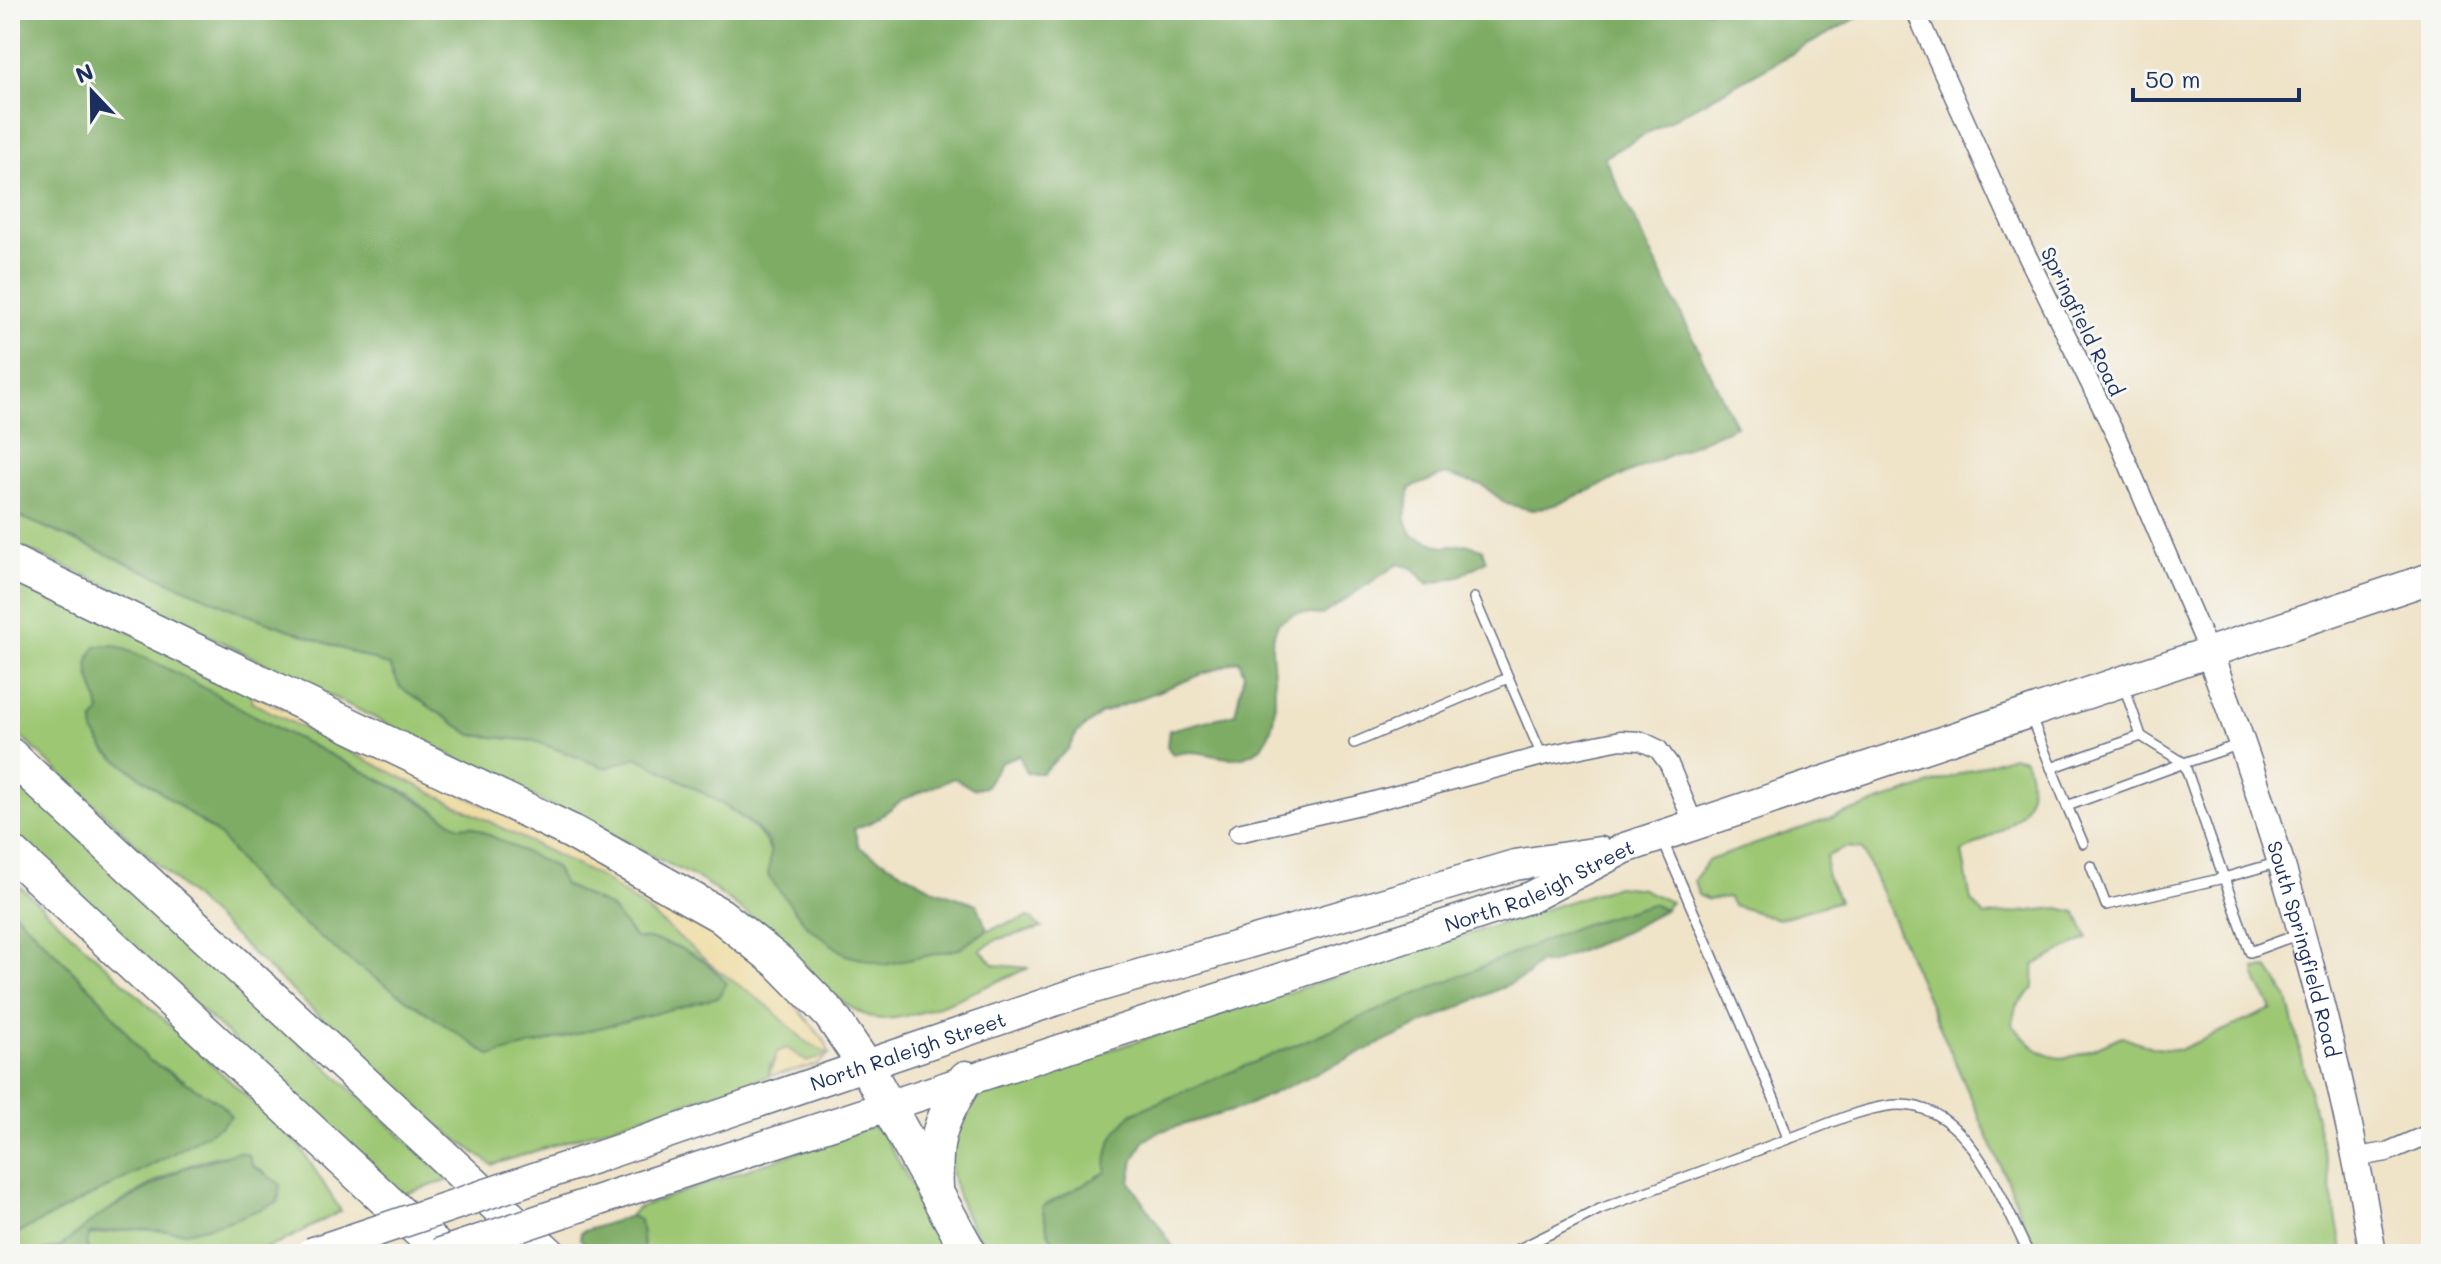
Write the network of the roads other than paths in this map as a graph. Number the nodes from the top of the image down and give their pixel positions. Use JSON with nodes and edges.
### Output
{"nodes":[{"id":1,"x":1915,"y":10,"type":"edge"},
{"id":2,"x":10,"y":562,"type":"edge"},
{"id":3,"x":2431,"y":578,"type":"edge"},
{"id":4,"x":1474,"y":598,"type":"dead end"},
{"id":5,"x":2209,"y":652,"type":"junction"},
{"id":6,"x":1508,"y":678,"type":"junction"},
{"id":7,"x":2123,"y":681,"type":"junction"},
{"id":8,"x":2028,"y":713,"type":"junction"},
{"id":9,"x":2141,"y":736,"type":"junction"},
{"id":10,"x":1354,"y":743,"type":"dead end"},
{"id":11,"x":2241,"y":744,"type":"junction"},
{"id":12,"x":2105,"y":749,"type":"junction"},
{"id":13,"x":10,"y":755,"type":"edge"},
{"id":14,"x":1542,"y":756,"type":"junction"},
{"id":15,"x":2108,"y":760,"type":"dead end"},
{"id":16,"x":2184,"y":763,"type":"junction"},
{"id":17,"x":2051,"y":768,"type":"junction"},
{"id":18,"x":2067,"y":806,"type":"junction"},
{"id":19,"x":1694,"y":825,"type":"junction"},
{"id":20,"x":1238,"y":833,"type":"dead end"},
{"id":21,"x":1661,"y":836,"type":"junction"},
{"id":22,"x":2083,"y":843,"type":"dead end"},
{"id":23,"x":1625,"y":848,"type":"junction"},
{"id":24,"x":10,"y":851,"type":"edge"},
{"id":25,"x":2280,"y":862,"type":"junction"},
{"id":26,"x":2091,"y":866,"type":"dead end"},
{"id":27,"x":2224,"y":878,"type":"junction"},
{"id":28,"x":2302,"y":933,"type":"junction"},
{"id":29,"x":867,"y":1068,"type":"junction"},
{"id":30,"x":966,"y":1078,"type":"junction"},
{"id":31,"x":887,"y":1105,"type":"junction"},
{"id":32,"x":2431,"y":1133,"type":"edge"},
{"id":33,"x":1788,"y":1139,"type":"junction"},
{"id":34,"x":2357,"y":1157,"type":"junction"},
{"id":35,"x":936,"y":1192,"type":"junction"},
{"id":36,"x":310,"y":1253,"type":"edge"},
{"id":37,"x":441,"y":1254,"type":"edge"},
{"id":38,"x":549,"y":1254,"type":"edge"},
{"id":39,"x":970,"y":1254,"type":"edge"},
{"id":40,"x":1509,"y":1254,"type":"edge"},
{"id":41,"x":2029,"y":1254,"type":"edge"},
{"id":42,"x":2373,"y":1254,"type":"edge"}],
"edges":[{"from":1,"to":5,"type":"street","name":"Springfield Road"},
{"from":2,"to":29,"type":"highway"},
{"from":3,"to":5,"type":"main road"},
{"from":4,"to":6,"type":"lane"},
{"from":5,"to":7,"type":"main road"},
{"from":5,"to":11,"type":"main road","name":"South Springfield Road"},
{"from":6,"to":10,"type":"lane"},
{"from":6,"to":14,"type":"lane"},
{"from":7,"to":8,"type":"main road"},
{"from":7,"to":9,"type":"lane"},
{"from":8,"to":17,"type":"lane"},
{"from":8,"to":19,"type":"main road"},
{"from":9,"to":12,"type":"lane"},
{"from":9,"to":16,"type":"lane"},
{"from":11,"to":16,"type":"lane"},
{"from":11,"to":25,"type":"main road","name":"South Springfield Road"},
{"from":12,"to":15,"type":"lane"},
{"from":12,"to":17,"type":"lane"},
{"from":13,"to":38,"type":"highway"},
{"from":14,"to":19,"type":"street"},
{"from":14,"to":20,"type":"street"},
{"from":16,"to":18,"type":"lane"},
{"from":16,"to":27,"type":"lane"},
{"from":17,"to":18,"type":"lane"},
{"from":18,"to":22,"type":"lane"},
{"from":19,"to":21,"type":"main road"},
{"from":21,"to":23,"type":"main road"},
{"from":21,"to":33,"type":"lane"},
{"from":23,"to":29,"type":"main road","name":"North Raleigh Street"},
{"from":23,"to":30,"type":"main road","name":"North Raleigh Street"},
{"from":24,"to":37,"type":"highway"},
{"from":25,"to":27,"type":"lane"},
{"from":25,"to":28,"type":"main road","name":"South Springfield Road"},
{"from":26,"to":27,"type":"lane"},
{"from":27,"to":28,"type":"lane"},
{"from":28,"to":34,"type":"main road","name":"South Springfield Road"},
{"from":29,"to":31,"type":"highway"},
{"from":29,"to":36,"type":"main road","name":"North Raleigh Street","bridge":true},
{"from":30,"to":31,"type":"main road","name":"North Raleigh Street"},
{"from":30,"to":35,"type":"highway"},
{"from":31,"to":35,"type":"highway"},
{"from":31,"to":37,"type":"main road","name":"North Raleigh Street","bridge":true},
{"from":32,"to":34,"type":"street"},
{"from":33,"to":40,"type":"lane"},
{"from":33,"to":41,"type":"lane"},
{"from":34,"to":42,"type":"main road","name":"South Springfield Road"},
{"from":35,"to":39,"type":"highway"}]}
